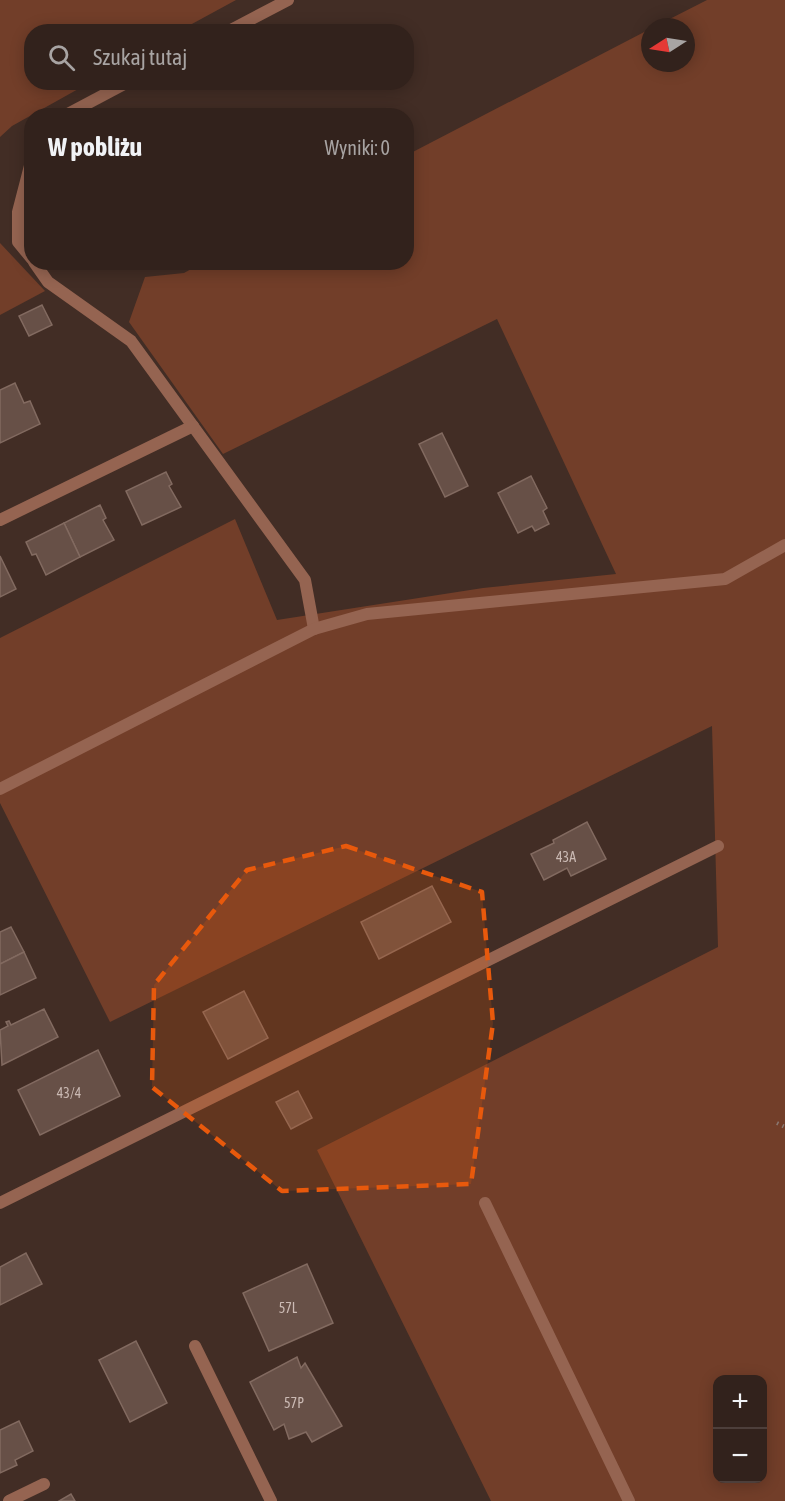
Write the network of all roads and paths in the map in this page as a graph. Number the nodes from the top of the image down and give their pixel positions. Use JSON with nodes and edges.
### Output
{"nodes":[{"id":1,"x":288,"y":0,"type":"edge"},
{"id":2,"x":242,"y":24,"type":"edge"},
{"id":3,"x":113,"y":90,"type":"edge"},
{"id":4,"x":79,"y":108,"type":"edge"},
{"id":5,"x":24,"y":189,"type":"edge"},
{"id":6,"x":24,"y":250,"type":"edge"},
{"id":7,"x":39,"y":270,"type":"edge"},
{"id":8,"x":193,"y":426,"type":"junction"},
{"id":9,"x":0,"y":520,"type":"edge"},
{"id":10,"x":785,"y":545,"type":"edge"},
{"id":11,"x":314,"y":629,"type":"junction"},
{"id":12,"x":0,"y":789,"type":"edge"},
{"id":13,"x":718,"y":846,"type":"dead end"},
{"id":14,"x":777,"y":1123,"type":"dead end"},
{"id":15,"x":785,"y":1127,"type":"edge"},
{"id":16,"x":0,"y":1203,"type":"edge"},
{"id":17,"x":485,"y":1203,"type":"dead end"},
{"id":18,"x":195,"y":1346,"type":"dead end"},
{"id":19,"x":44,"y":1484,"type":"dead end"},
{"id":20,"x":9,"y":1501,"type":"edge"},
{"id":21,"x":271,"y":1501,"type":"edge"},
{"id":22,"x":629,"y":1501,"type":"edge"}],
"edges":[{"from":1,"to":2,"type":"street"},
{"from":3,"to":4,"type":"street"},
{"from":5,"to":6,"type":"street"},
{"from":7,"to":8,"type":"street"},
{"from":8,"to":9,"type":"street"},
{"from":8,"to":11,"type":"street"},
{"from":10,"to":11,"type":"street"},
{"from":11,"to":12,"type":"street"},
{"from":13,"to":16,"type":"street"},
{"from":14,"to":15,"type":"path"},
{"from":17,"to":22,"type":"street"},
{"from":18,"to":21,"type":"street"},
{"from":19,"to":20,"type":"street"}]}
